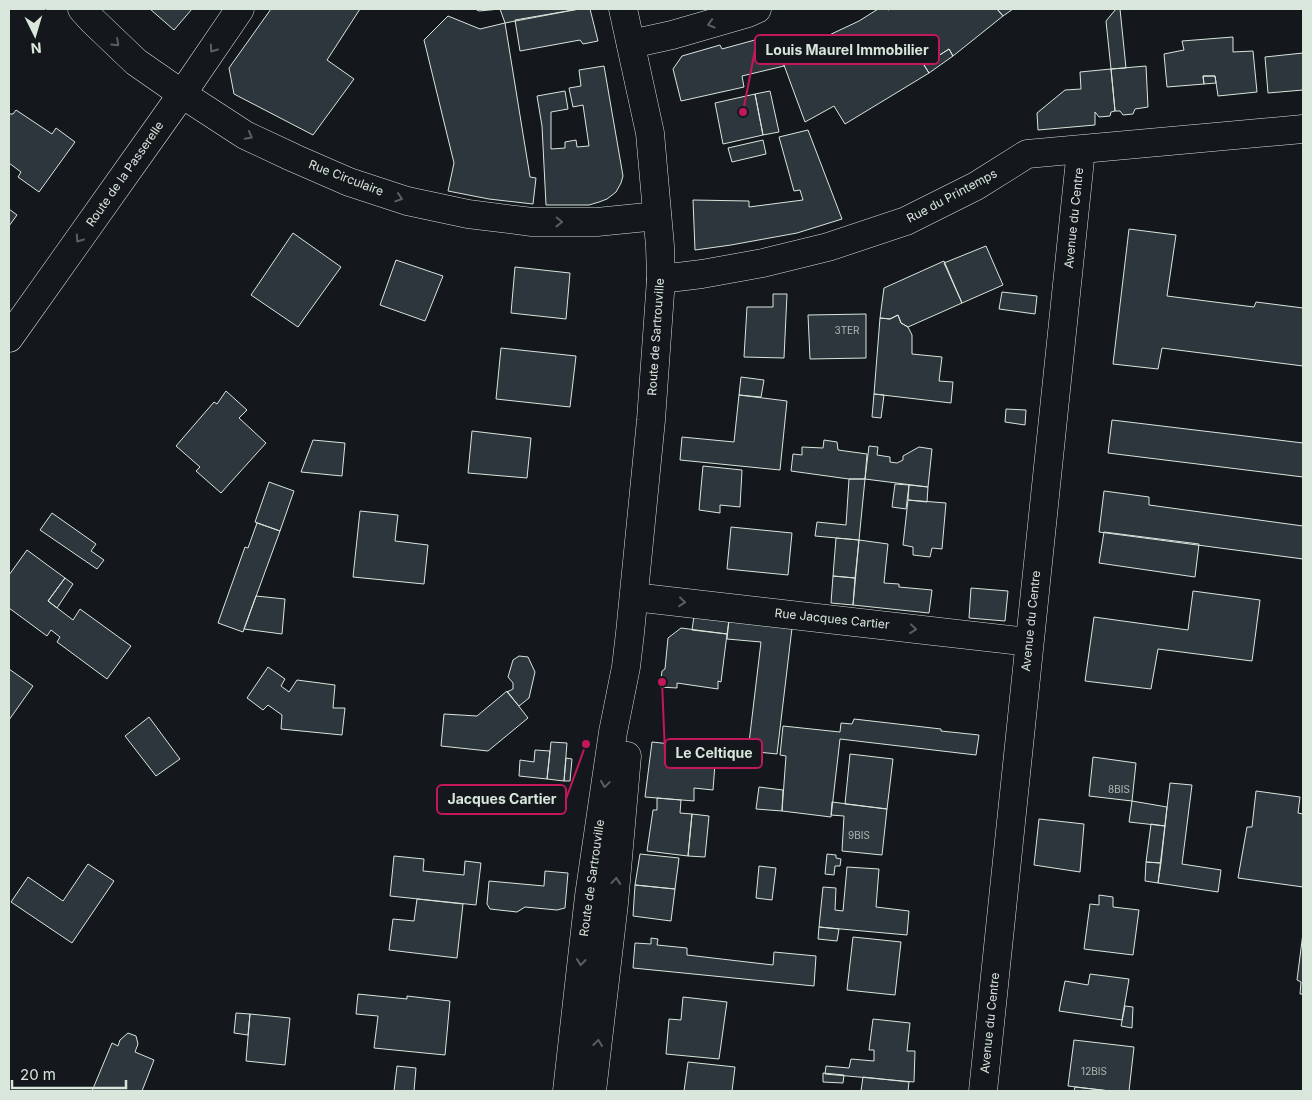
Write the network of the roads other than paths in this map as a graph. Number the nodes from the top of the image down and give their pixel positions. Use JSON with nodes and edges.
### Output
{"nodes":[{"id":1,"x":82,"y":9,"type":"edge"},
{"id":2,"x":240,"y":9,"type":"edge"},
{"id":3,"x":623,"y":9,"type":"edge"},
{"id":4,"x":757,"y":9,"type":"edge"},
{"id":5,"x":631,"y":44,"type":"junction"},
{"id":6,"x":182,"y":94,"type":"junction"},
{"id":7,"x":1303,"y":130,"type":"edge"},
{"id":8,"x":1081,"y":150,"type":"junction"},
{"id":9,"x":657,"y":216,"type":"junction"},
{"id":10,"x":661,"y":279,"type":"junction"},
{"id":11,"x":9,"y":338,"type":"edge"},
{"id":12,"x":634,"y":597,"type":"junction"},
{"id":13,"x":1029,"y":642,"type":"junction"},
{"id":14,"x":626,"y":667,"type":"junction"},
{"id":15,"x":567,"y":1091,"type":"edge"},
{"id":16,"x":592,"y":1091,"type":"edge"},
{"id":17,"x":983,"y":1091,"type":"edge"}],
"edges":[{"from":1,"to":6,"type":"street","name":"Rue Circulaire","one_way":true},
{"from":2,"to":6,"type":"street","name":"Route de la Passerelle","one_way":true},
{"from":3,"to":5,"type":"street","name":"Route de Sartrouville"},
{"from":4,"to":5,"type":"street","one_way":true},
{"from":5,"to":9,"type":"street","name":"Route de Sartrouville"},
{"from":6,"to":9,"type":"street","name":"Rue Circulaire","one_way":true},
{"from":6,"to":11,"type":"street","name":"Route de la Passerelle","one_way":true},
{"from":7,"to":8,"type":"street","name":"Rue du Printemps"},
{"from":8,"to":10,"type":"street","name":"Rue du Printemps"},
{"from":8,"to":13,"type":"street","name":"Avenue du Centre"},
{"from":9,"to":10,"type":"street","name":"Route de Sartrouville"},
{"from":10,"to":12,"type":"street","name":"Route de Sartrouville"},
{"from":12,"to":13,"type":"street","name":"Rue Jacques Cartier","one_way":true},
{"from":12,"to":14,"type":"street","name":"Route de Sartrouville"},
{"from":13,"to":17,"type":"street","name":"Avenue du Centre"},
{"from":14,"to":15,"type":"street","name":"Route de Sartrouville","one_way":true},
{"from":16,"to":14,"type":"street","name":"Route de Sartrouville","one_way":true}]}
